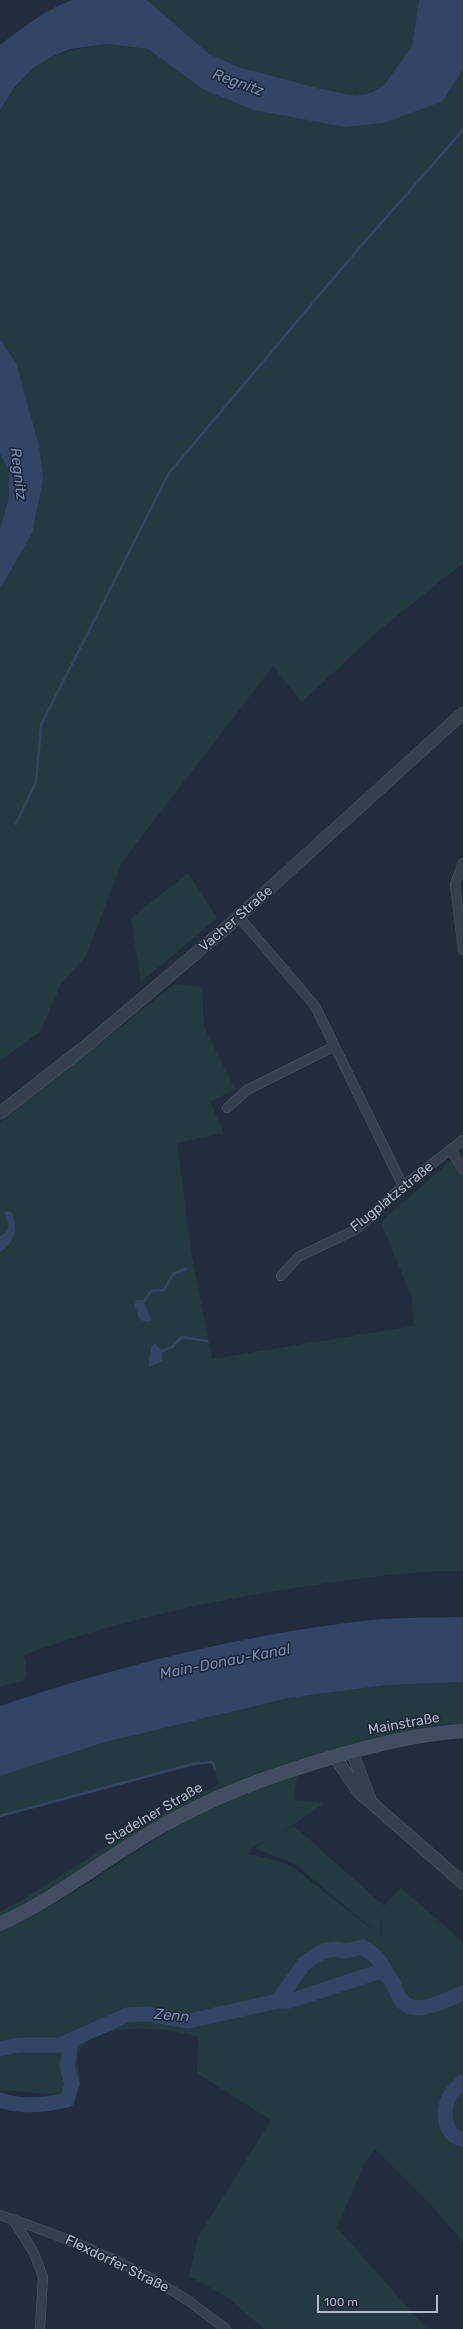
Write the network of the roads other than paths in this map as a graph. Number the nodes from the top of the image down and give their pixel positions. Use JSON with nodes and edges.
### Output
{"nodes":[{"id":1,"x":463,"y":713,"type":"edge"},
{"id":2,"x":463,"y":863,"type":"edge"},
{"id":3,"x":239,"y":917,"type":"junction"},
{"id":4,"x":463,"y":950,"type":"edge"},
{"id":5,"x":333,"y":1047,"type":"junction"},
{"id":6,"x":227,"y":1108,"type":"dead end"},
{"id":7,"x":0,"y":1114,"type":"edge"},
{"id":8,"x":463,"y":1140,"type":"edge"},
{"id":9,"x":451,"y":1150,"type":"junction"},
{"id":10,"x":463,"y":1169,"type":"edge"},
{"id":11,"x":403,"y":1186,"type":"junction"},
{"id":12,"x":281,"y":1276,"type":"dead end"},
{"id":13,"x":463,"y":1731,"type":"edge"},
{"id":14,"x":352,"y":1752,"type":"junction"},
{"id":15,"x":334,"y":1757,"type":"junction"},
{"id":16,"x":372,"y":1802,"type":"junction"},
{"id":17,"x":463,"y":1883,"type":"edge"},
{"id":18,"x":0,"y":1924,"type":"edge"},
{"id":19,"x":0,"y":2215,"type":"edge"},
{"id":20,"x":13,"y":2219,"type":"junction"},
{"id":21,"x":40,"y":2329,"type":"edge"},
{"id":22,"x":226,"y":2329,"type":"edge"}],
"edges":[{"from":1,"to":3,"type":"street","name":"Vacher Straße"},
{"from":2,"to":4,"type":"street"},
{"from":3,"to":5,"type":"street"},
{"from":3,"to":7,"type":"street","name":"Vacher Straße"},
{"from":5,"to":6,"type":"street"},
{"from":5,"to":11,"type":"street"},
{"from":8,"to":9,"type":"street","name":"Flugplatzstraße"},
{"from":9,"to":10,"type":"street"},
{"from":9,"to":11,"type":"street","name":"Flugplatzstraße"},
{"from":11,"to":12,"type":"street","name":"Flugplatzstraße"},
{"from":13,"to":14,"type":"main road","name":"Mainstraße"},
{"from":14,"to":15,"type":"main road","name":"Stadelner Straße"},
{"from":14,"to":16,"type":"street"},
{"from":15,"to":16,"type":"street"},
{"from":15,"to":18,"type":"main road","name":"Stadelner Straße"},
{"from":16,"to":17,"type":"street"},
{"from":19,"to":20,"type":"street","name":"Flexdorfer Straße"},
{"from":20,"to":21,"type":"street"},
{"from":20,"to":22,"type":"street","name":"Flexdorfer Straße"}]}
